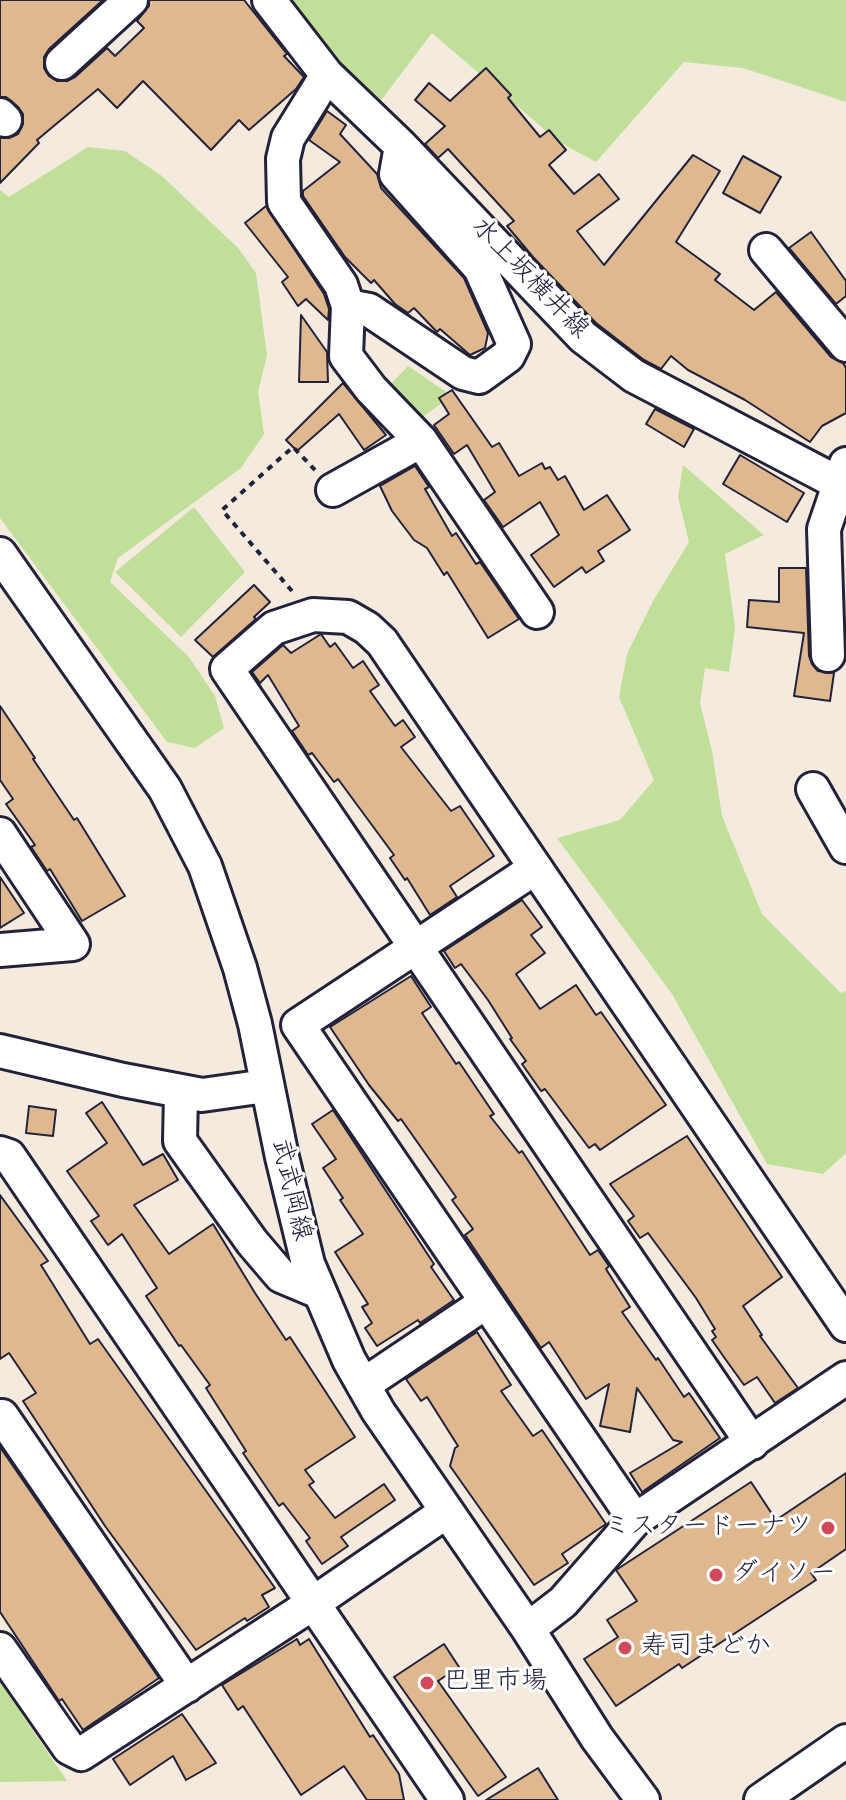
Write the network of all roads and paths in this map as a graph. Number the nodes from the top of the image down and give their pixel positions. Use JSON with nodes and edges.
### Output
{"nodes":[{"id":1,"x":131,"y":0,"type":"edge"},
{"id":2,"x":269,"y":0,"type":"edge"},
{"id":3,"x":62,"y":63,"type":"dead end"},
{"id":4,"x":327,"y":75,"type":"junction"},
{"id":5,"x":401,"y":146,"type":"junction"},
{"id":6,"x":766,"y":250,"type":"dead end"},
{"id":7,"x":348,"y":306,"type":"junction"},
{"id":8,"x":846,"y":345,"type":"edge"},
{"id":9,"x":421,"y":441,"type":"junction"},
{"id":10,"x":844,"y":478,"type":"edge"},
{"id":11,"x":333,"y":490,"type":"joint"},
{"id":12,"x":0,"y":554,"type":"edge"},
{"id":13,"x":537,"y":612,"type":"dead end"},
{"id":14,"x":313,"y":615,"type":"junction"},
{"id":15,"x":828,"y":655,"type":"dead end"},
{"id":16,"x":813,"y":789,"type":"dead end"},
{"id":17,"x":0,"y":834,"type":"edge"},
{"id":18,"x":846,"y":847,"type":"edge"},
{"id":19,"x":534,"y":869,"type":"junction"},
{"id":20,"x":416,"y":947,"type":"junction"},
{"id":21,"x":0,"y":950,"type":"edge"},
{"id":22,"x":0,"y":1051,"type":"edge"},
{"id":23,"x":266,"y":1086,"type":"junction"},
{"id":24,"x":181,"y":1093,"type":"junction"},
{"id":25,"x":0,"y":1153,"type":"edge"},
{"id":26,"x":319,"y":1292,"type":"junction"},
{"id":27,"x":485,"y":1303,"type":"junction"},
{"id":28,"x":846,"y":1325,"type":"edge"},
{"id":29,"x":846,"y":1378,"type":"edge"},
{"id":30,"x":363,"y":1385,"type":"junction"},
{"id":31,"x":1,"y":1416,"type":"edge"},
{"id":32,"x":752,"y":1443,"type":"junction"},
{"id":33,"x":446,"y":1512,"type":"junction"},
{"id":34,"x":635,"y":1520,"type":"junction"},
{"id":35,"x":312,"y":1604,"type":"junction"},
{"id":36,"x":528,"y":1629,"type":"junction"},
{"id":37,"x":0,"y":1649,"type":"edge"},
{"id":38,"x":187,"y":1686,"type":"junction"},
{"id":39,"x":846,"y":1741,"type":"edge"},
{"id":40,"x":447,"y":1800,"type":"edge"},
{"id":41,"x":643,"y":1800,"type":"edge"},
{"id":42,"x":761,"y":1800,"type":"edge"}],
"edges":[{"from":1,"to":3,"type":"street"},
{"from":2,"to":4,"type":"street","name":"水上坂横井線"},
{"from":4,"to":5,"type":"street","name":"水上坂横井線"},
{"from":4,"to":7,"type":"street"},
{"from":5,"to":7,"type":"street"},
{"from":5,"to":10,"type":"street","name":"水上坂横井線"},
{"from":6,"to":8,"type":"street"},
{"from":7,"to":9,"type":"street"},
{"from":9,"to":11,"type":"street"},
{"from":9,"to":13,"type":"street"},
{"from":10,"to":15,"type":"street"},
{"from":11,"to":14,"type":"path"},
{"from":12,"to":23,"type":"street","name":"武武岡線"},
{"from":14,"to":19,"type":"street"},
{"from":14,"to":20,"type":"street"},
{"from":16,"to":18,"type":"street"},
{"from":17,"to":21,"type":"street"},
{"from":19,"to":20,"type":"street"},
{"from":19,"to":28,"type":"street"},
{"from":20,"to":27,"type":"street"},
{"from":20,"to":32,"type":"street"},
{"from":22,"to":24,"type":"street"},
{"from":23,"to":24,"type":"street"},
{"from":23,"to":26,"type":"street","name":"武武岡線"},
{"from":24,"to":26,"type":"street"},
{"from":25,"to":35,"type":"street"},
{"from":26,"to":30,"type":"street","name":"武武岡線"},
{"from":27,"to":30,"type":"street"},
{"from":27,"to":34,"type":"street"},
{"from":29,"to":32,"type":"street"},
{"from":30,"to":33,"type":"street","name":"武武岡線"},
{"from":31,"to":38,"type":"street"},
{"from":32,"to":34,"type":"street"},
{"from":33,"to":35,"type":"street"},
{"from":33,"to":36,"type":"street","name":"武武岡線"},
{"from":34,"to":36,"type":"street"},
{"from":35,"to":38,"type":"street"},
{"from":35,"to":40,"type":"street"},
{"from":36,"to":41,"type":"street","name":"武武岡線"},
{"from":37,"to":38,"type":"street"},
{"from":39,"to":42,"type":"street"}]}
